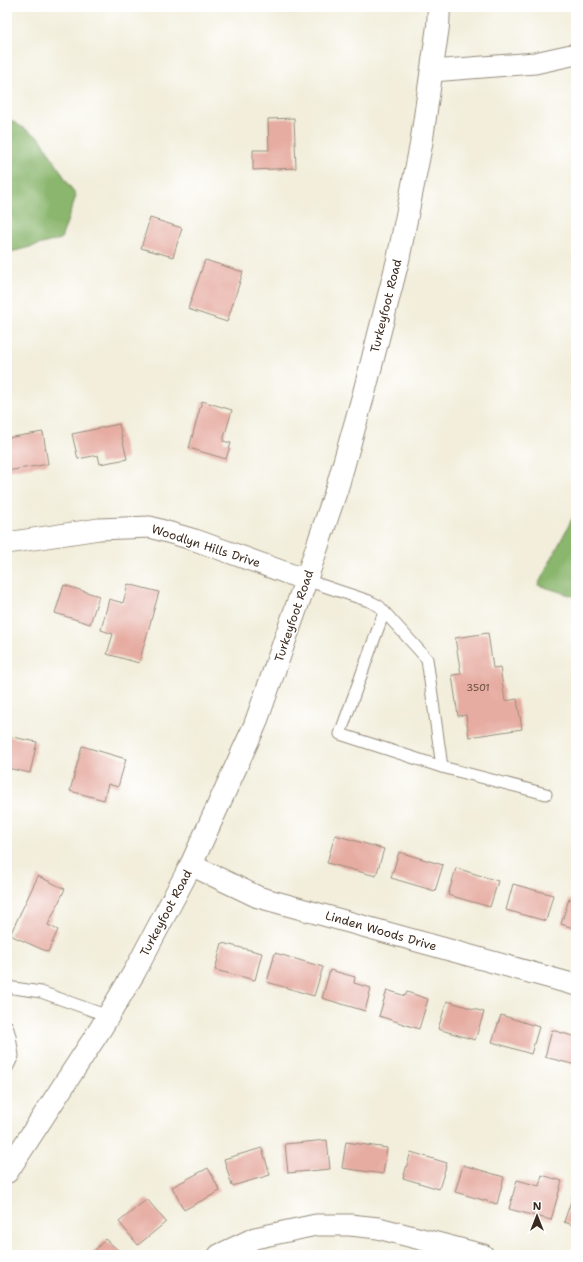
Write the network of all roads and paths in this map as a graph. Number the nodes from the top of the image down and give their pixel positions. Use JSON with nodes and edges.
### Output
{"nodes":[{"id":1,"x":439,"y":7,"type":"edge"},
{"id":2,"x":576,"y":54,"type":"edge"},
{"id":3,"x":432,"y":71,"type":"junction"},
{"id":4,"x":7,"y":543,"type":"edge"},
{"id":5,"x":306,"y":580,"type":"junction"},
{"id":6,"x":384,"y":612,"type":"junction"},
{"id":7,"x":442,"y":767,"type":"junction"},
{"id":8,"x":546,"y":794,"type":"dead end"},
{"id":9,"x":191,"y":865,"type":"junction"},
{"id":10,"x":576,"y":985,"type":"edge"},
{"id":11,"x":7,"y":987,"type":"edge"},
{"id":12,"x":108,"y":1016,"type":"junction"},
{"id":13,"x":7,"y":1026,"type":"edge"},
{"id":14,"x":7,"y":1068,"type":"edge"},
{"id":15,"x":7,"y":1172,"type":"edge"},
{"id":16,"x":258,"y":1247,"type":"edge"},
{"id":17,"x":219,"y":1255,"type":"edge"},
{"id":18,"x":483,"y":1255,"type":"edge"}],
"edges":[{"from":1,"to":3,"type":"main road","name":"Turkeyfoot Road"},
{"from":2,"to":3,"type":"street"},
{"from":3,"to":5,"type":"main road","name":"Turkeyfoot Road"},
{"from":4,"to":5,"type":"street","name":"Woodlyn Hills Drive"},
{"from":5,"to":6,"type":"lane"},
{"from":5,"to":9,"type":"main road","name":"Turkeyfoot Road"},
{"from":6,"to":7,"type":"lane"},
{"from":6,"to":7,"type":"lane"},
{"from":7,"to":8,"type":"lane"},
{"from":9,"to":10,"type":"street","name":"Linden Woods Drive"},
{"from":9,"to":12,"type":"main road","name":"Turkeyfoot Road"},
{"from":11,"to":12,"type":"lane"},
{"from":12,"to":15,"type":"main road","name":"Turkeyfoot Road"},
{"from":13,"to":14,"type":"lane"},
{"from":16,"to":17,"type":"street"},
{"from":16,"to":18,"type":"street"}]}
